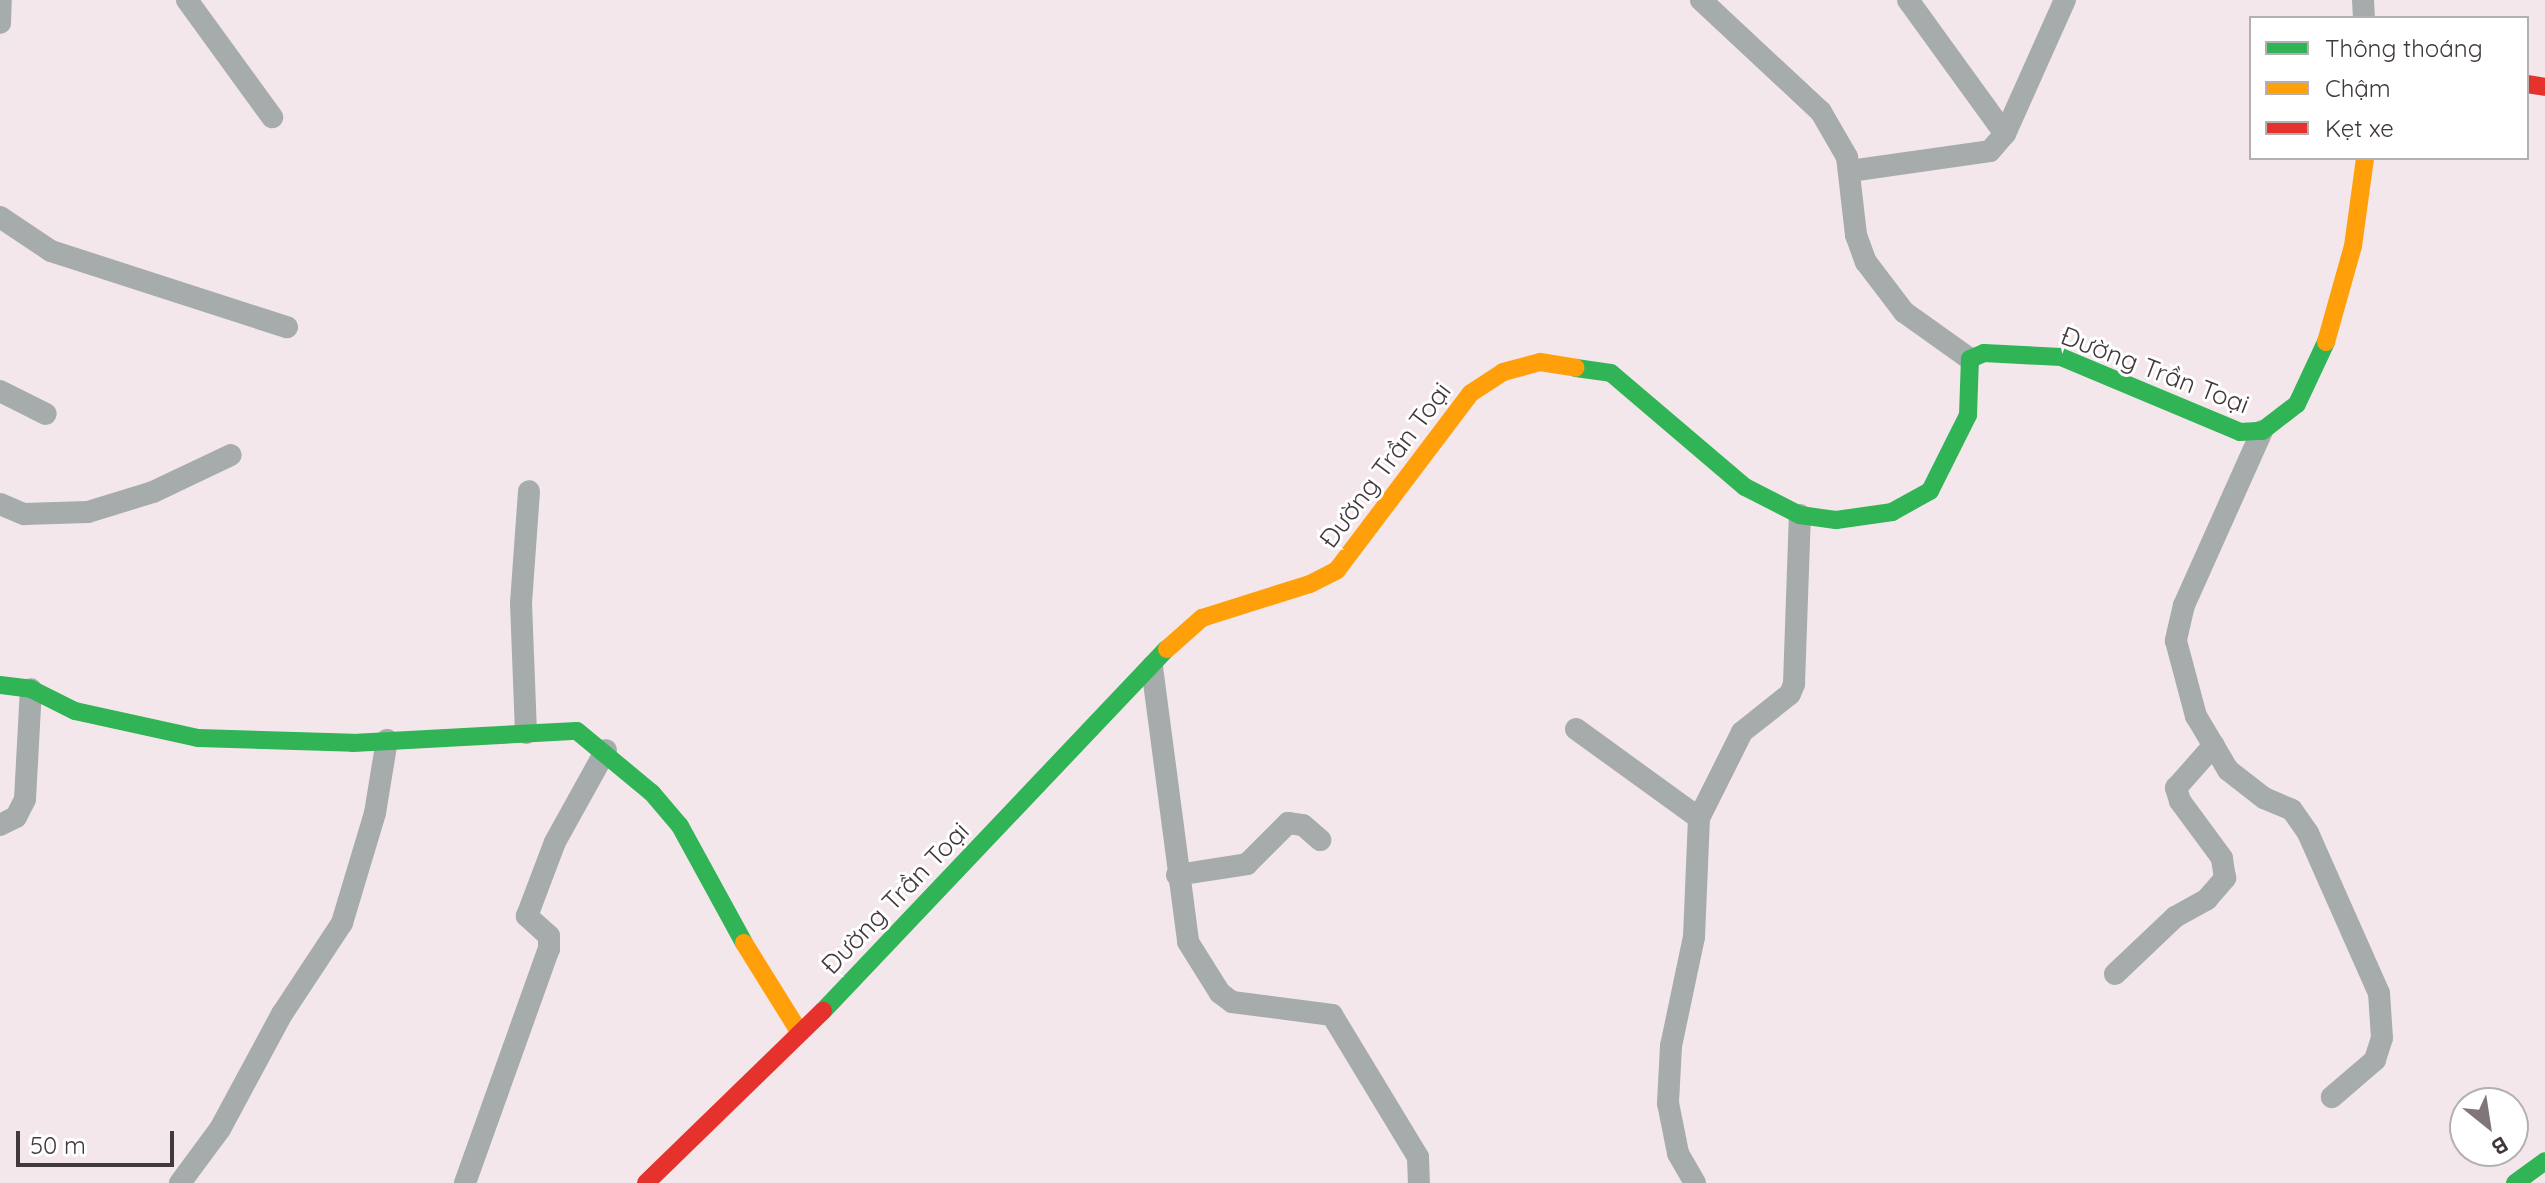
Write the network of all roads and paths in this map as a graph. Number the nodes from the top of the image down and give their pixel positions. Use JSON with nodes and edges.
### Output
{"nodes":[{"id":1,"x":1,"y":0,"type":"edge"},
{"id":2,"x":187,"y":0,"type":"edge"},
{"id":3,"x":1701,"y":0,"type":"edge"},
{"id":4,"x":1908,"y":0,"type":"edge"},
{"id":5,"x":2065,"y":0,"type":"edge"},
{"id":6,"x":0,"y":23,"type":"edge"},
{"id":7,"x":272,"y":117,"type":"dead end"},
{"id":8,"x":2005,"y":134,"type":"junction"},
{"id":9,"x":2365,"y":160,"type":"edge"},
{"id":10,"x":1850,"y":171,"type":"junction"},
{"id":11,"x":0,"y":217,"type":"edge"},
{"id":12,"x":287,"y":327,"type":"dead end"},
{"id":13,"x":1970,"y":359,"type":"junction"},
{"id":14,"x":0,"y":391,"type":"edge"},
{"id":15,"x":46,"y":414,"type":"dead end"},
{"id":16,"x":2262,"y":431,"type":"junction"},
{"id":17,"x":231,"y":455,"type":"dead end"},
{"id":18,"x":529,"y":491,"type":"dead end"},
{"id":19,"x":0,"y":504,"type":"edge"},
{"id":20,"x":1800,"y":515,"type":"junction"},
{"id":21,"x":1152,"y":667,"type":"junction"},
{"id":22,"x":0,"y":685,"type":"edge"},
{"id":23,"x":31,"y":689,"type":"junction"},
{"id":24,"x":1576,"y":729,"type":"dead end"},
{"id":25,"x":526,"y":733,"type":"junction"},
{"id":26,"x":387,"y":740,"type":"junction"},
{"id":27,"x":2214,"y":745,"type":"junction"},
{"id":28,"x":606,"y":750,"type":"junction"},
{"id":29,"x":1699,"y":818,"type":"junction"},
{"id":30,"x":0,"y":825,"type":"edge"},
{"id":31,"x":1320,"y":840,"type":"dead end"},
{"id":32,"x":1177,"y":875,"type":"junction"},
{"id":33,"x":2115,"y":974,"type":"dead end"},
{"id":34,"x":800,"y":1033,"type":"junction"},
{"id":35,"x":2332,"y":1097,"type":"dead end"},
{"id":36,"x":2545,"y":1161,"type":"edge"},
{"id":37,"x":180,"y":1183,"type":"edge"},
{"id":38,"x":465,"y":1183,"type":"edge"},
{"id":39,"x":646,"y":1183,"type":"edge"},
{"id":40,"x":1419,"y":1183,"type":"edge"},
{"id":41,"x":1695,"y":1183,"type":"edge"},
{"id":42,"x":2515,"y":1183,"type":"edge"}],
"edges":[{"from":1,"to":6,"type":"street"},
{"from":2,"to":7,"type":"street"},
{"from":3,"to":10,"type":"street"},
{"from":4,"to":8,"type":"street"},
{"from":5,"to":8,"type":"street"},
{"from":8,"to":10,"type":"street"},
{"from":9,"to":16,"type":"street","name":"Đường Trần Toại"},
{"from":10,"to":13,"type":"street"},
{"from":11,"to":12,"type":"street"},
{"from":13,"to":16,"type":"street","name":"Đường Trần Toại"},
{"from":13,"to":20,"type":"street","name":"Đường Trần Toại"},
{"from":14,"to":15,"type":"street"},
{"from":16,"to":27,"type":"street"},
{"from":17,"to":19,"type":"street"},
{"from":18,"to":25,"type":"street"},
{"from":20,"to":21,"type":"street","name":"Đường Trần Toại"},
{"from":20,"to":29,"type":"street"},
{"from":21,"to":32,"type":"street"},
{"from":21,"to":34,"type":"street","name":"Đường Trần Toại"},
{"from":22,"to":23,"type":"street"},
{"from":23,"to":26,"type":"street"},
{"from":23,"to":30,"type":"street"},
{"from":24,"to":29,"type":"street"},
{"from":25,"to":26,"type":"street"},
{"from":25,"to":28,"type":"street"},
{"from":26,"to":37,"type":"street"},
{"from":27,"to":33,"type":"street"},
{"from":27,"to":35,"type":"street"},
{"from":28,"to":34,"type":"street"},
{"from":28,"to":38,"type":"street"},
{"from":29,"to":41,"type":"street"},
{"from":31,"to":32,"type":"street"},
{"from":32,"to":40,"type":"street"},
{"from":34,"to":39,"type":"street","name":"Đường Trần Toại"},
{"from":36,"to":42,"type":"street"}]}
